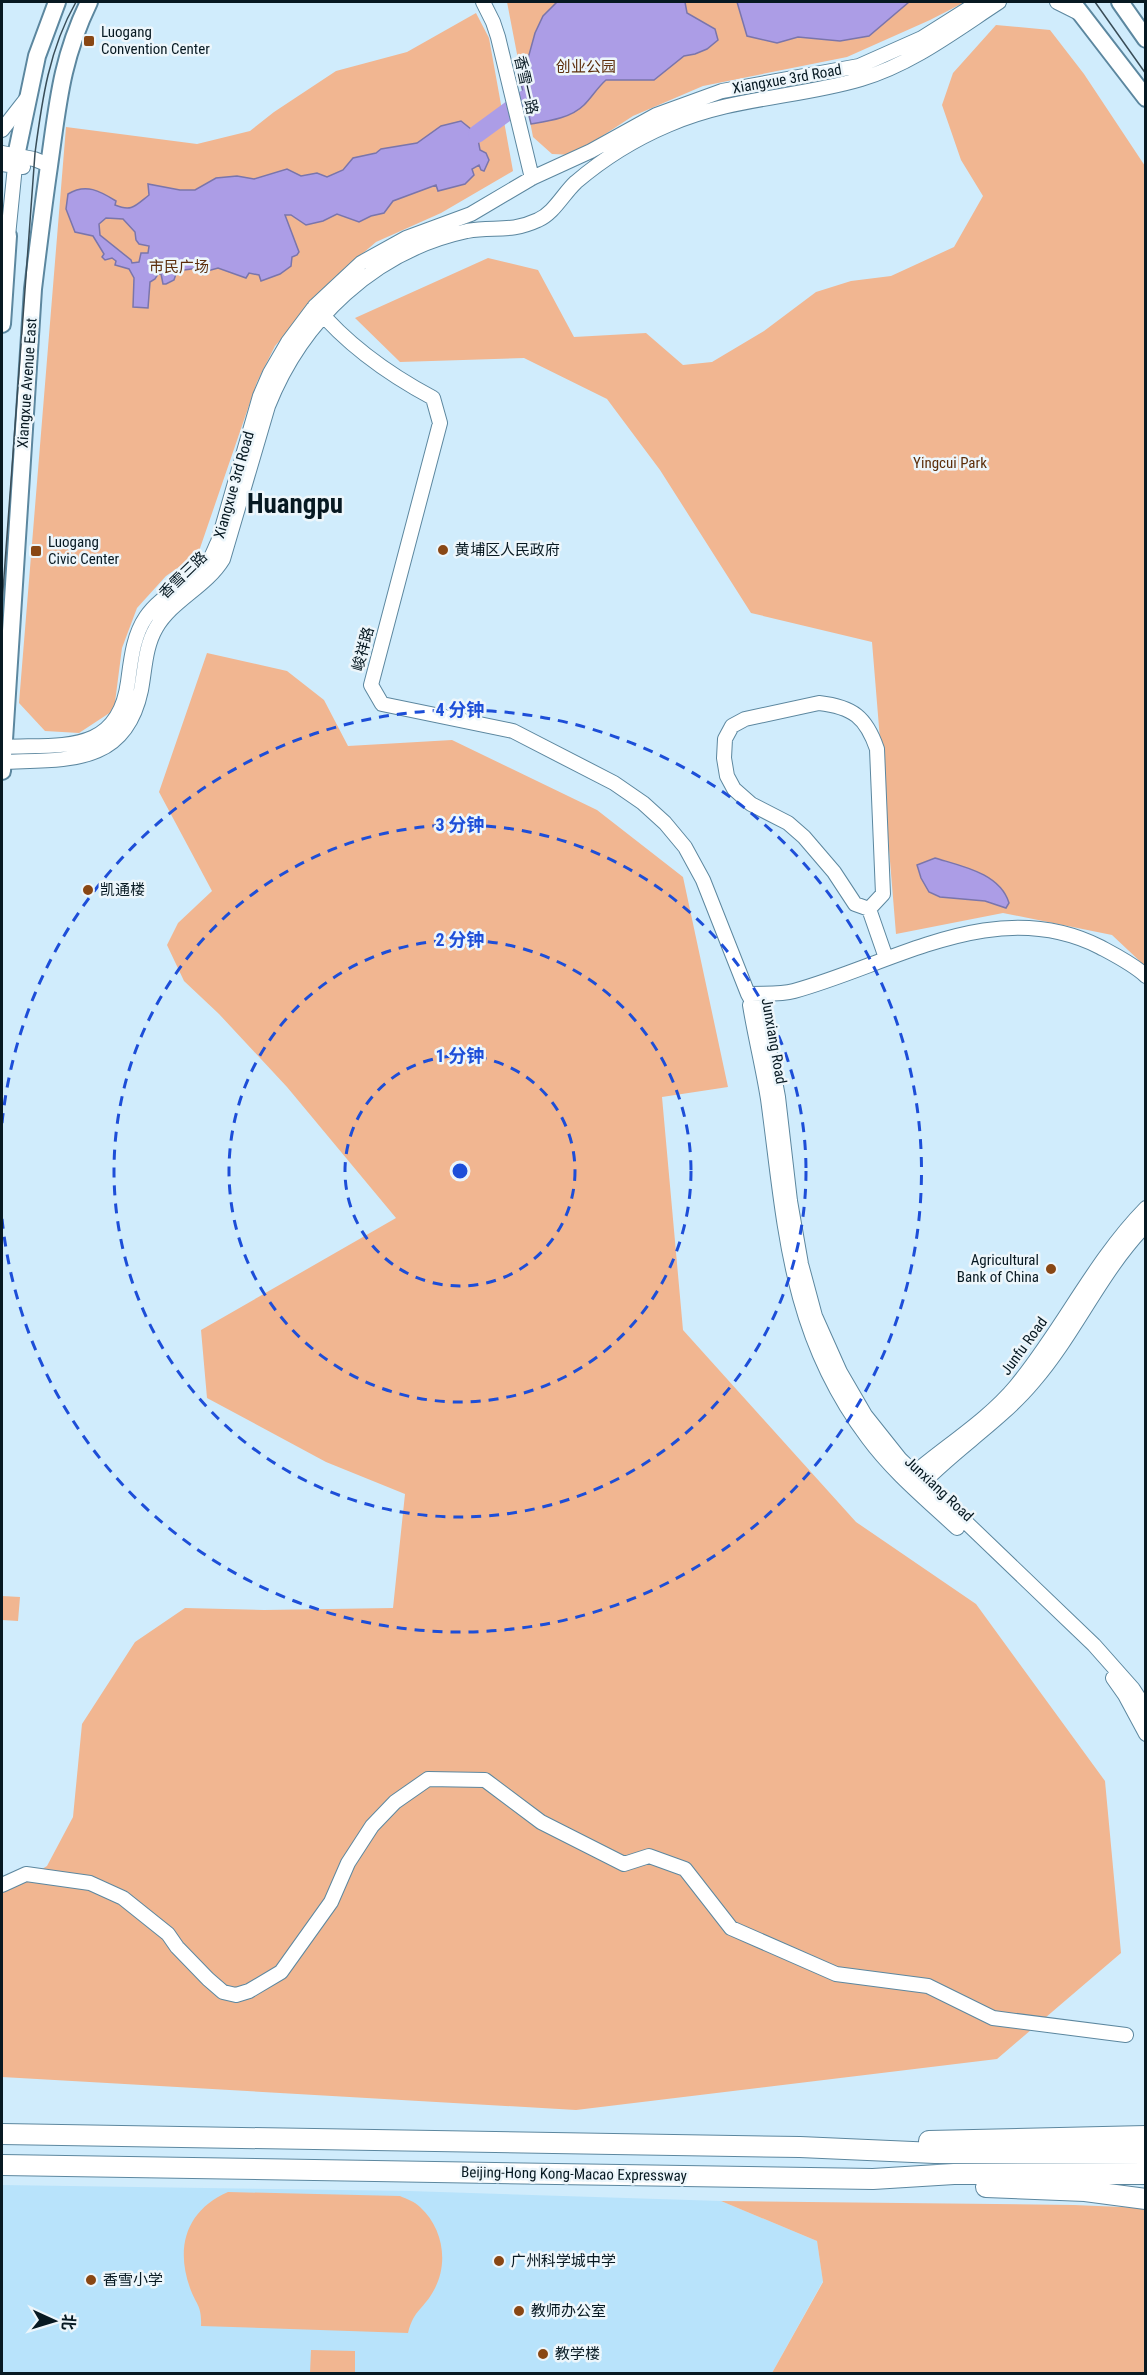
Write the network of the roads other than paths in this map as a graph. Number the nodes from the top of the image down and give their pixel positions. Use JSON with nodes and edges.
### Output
{"nodes":[{"id":1,"x":57,"y":2,"type":"edge"},
{"id":2,"x":89,"y":2,"type":"edge"},
{"id":3,"x":483,"y":2,"type":"edge"},
{"id":4,"x":979,"y":2,"type":"edge"},
{"id":5,"x":999,"y":2,"type":"edge"},
{"id":6,"x":1057,"y":2,"type":"edge"},
{"id":7,"x":1120,"y":2,"type":"edge"},
{"id":8,"x":1076,"y":8,"type":"edge"},
{"id":9,"x":1145,"y":38,"type":"edge"},
{"id":10,"x":28,"y":97,"type":"junction"},
{"id":11,"x":1146,"y":98,"type":"edge"},
{"id":12,"x":2,"y":130,"type":"edge"},
{"id":13,"x":8,"y":159,"type":"edge"},
{"id":14,"x":49,"y":165,"type":"junction"},
{"id":15,"x":532,"y":178,"type":"junction"},
{"id":16,"x":2,"y":197,"type":"edge"},
{"id":17,"x":8,"y":236,"type":"junction"},
{"id":18,"x":319,"y":310,"type":"junction"},
{"id":19,"x":2,"y":324,"type":"edge"},
{"id":20,"x":2,"y":755,"type":"edge"},
{"id":21,"x":2,"y":771,"type":"edge"},
{"id":22,"x":869,"y":909,"type":"junction"},
{"id":23,"x":886,"y":958,"type":"junction"},
{"id":24,"x":1146,"y":976,"type":"edge"},
{"id":25,"x":748,"y":994,"type":"junction"},
{"id":26,"x":1146,"y":1208,"type":"edge"},
{"id":27,"x":1146,"y":1225,"type":"edge"},
{"id":28,"x":915,"y":1482,"type":"junction"},
{"id":29,"x":1146,"y":1709,"type":"edge"},
{"id":30,"x":1144,"y":1728,"type":"edge"},
{"id":31,"x":2,"y":1885,"type":"edge"},
{"id":32,"x":1126,"y":2035,"type":"dead end"},
{"id":33,"x":2,"y":2134,"type":"edge"},
{"id":34,"x":1146,"y":2136,"type":"edge"},
{"id":35,"x":800,"y":2147,"type":"junction"},
{"id":36,"x":1146,"y":2154,"type":"edge"},
{"id":37,"x":2,"y":2165,"type":"edge"},
{"id":38,"x":1146,"y":2174,"type":"edge"},
{"id":39,"x":873,"y":2179,"type":"junction"},
{"id":40,"x":1146,"y":2199,"type":"edge"}],
"edges":[{"from":1,"to":10,"type":"main road","name":"Xiangxue Avenue East"},
{"from":2,"to":14,"type":"main road","name":"Xiangxue Avenue East"},
{"from":3,"to":15,"type":"street","name":"香雪一路"},
{"from":4,"to":15,"type":"street","name":"Xiangxue 3rd Road"},
{"from":5,"to":18,"type":"street"},
{"from":6,"to":8,"type":"street"},
{"from":7,"to":9,"type":"main road"},
{"from":8,"to":11,"type":"main road"},
{"from":10,"to":12,"type":"street"},
{"from":10,"to":13,"type":"main road","name":"Xiangxue Avenue East"},
{"from":13,"to":14,"type":"street"},
{"from":13,"to":17,"type":"street","name":"Xiangxue Avenue East"},
{"from":14,"to":20,"type":"main road","name":"Xiangxue Avenue East"},
{"from":15,"to":18,"type":"street","name":"Xiangxue 3rd Road"},
{"from":16,"to":17,"type":"street"},
{"from":17,"to":19,"type":"main road","name":"Xiangxue Avenue East"},
{"from":18,"to":20,"type":"street","name":"Xiangxue 3rd Road"},
{"from":18,"to":25,"type":"street","name":"峻祥路"},
{"from":20,"to":21,"type":"main road","name":"Xiangxue Avenue East"},
{"from":22,"to":22,"type":"street"},
{"from":22,"to":23,"type":"street"},
{"from":23,"to":24,"type":"street"},
{"from":23,"to":25,"type":"street"},
{"from":25,"to":28,"type":"street","name":"Junxiang Road"},
{"from":26,"to":28,"type":"street","name":"Junfu Road"},
{"from":27,"to":28,"type":"street","name":"Junfu Road"},
{"from":28,"to":29,"type":"street","name":"Junxiang Road"},
{"from":28,"to":30,"type":"street","name":"Junxiang Road"},
{"from":31,"to":32,"type":"street"},
{"from":33,"to":35,"type":"highway","name":"Beijing-Hong Kong-Macao Expressway"},
{"from":34,"to":35,"type":"highway"},
{"from":35,"to":36,"type":"highway","name":"Beijing-Hong Kong-Macao Expressway"},
{"from":37,"to":39,"type":"highway","name":"Beijing-Hong Kong-Macao Expressway"},
{"from":38,"to":39,"type":"highway","name":"Beijing-Hong Kong-Macao Expressway"},
{"from":39,"to":40,"type":"highway"}]}
